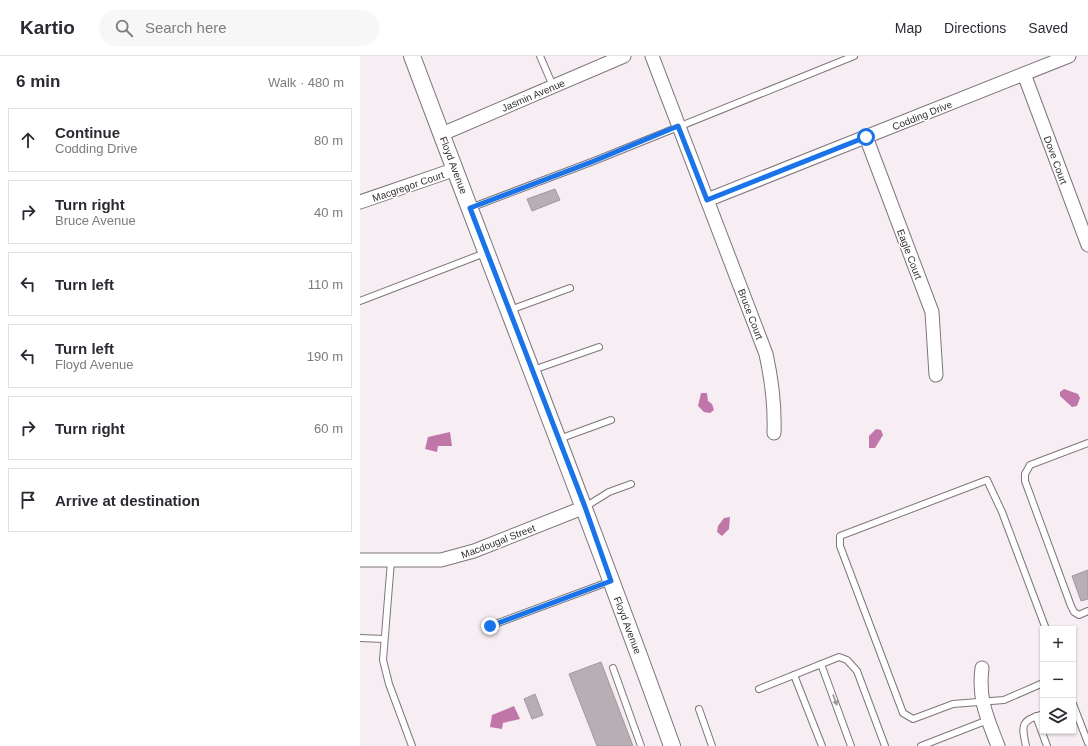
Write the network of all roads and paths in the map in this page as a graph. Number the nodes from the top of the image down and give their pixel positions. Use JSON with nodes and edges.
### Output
{"nodes":[{"id":1,"x":412,"y":56,"type":"edge"},
{"id":2,"x":540,"y":56,"type":"edge"},
{"id":3,"x":624,"y":56,"type":"edge"},
{"id":4,"x":652,"y":56,"type":"edge"},
{"id":5,"x":854,"y":56,"type":"edge"},
{"id":6,"x":1069,"y":56,"type":"edge"},
{"id":7,"x":1024,"y":74,"type":"junction"},
{"id":8,"x":553,"y":86,"type":"junction"},
{"id":9,"x":678,"y":126,"type":"junction"},
{"id":10,"x":442,"y":134,"type":"junction"},
{"id":11,"x":866,"y":137,"type":"junction"},
{"id":12,"x":456,"y":169,"type":"junction"},
{"id":13,"x":707,"y":200,"type":"junction"},
{"id":14,"x":360,"y":202,"type":"edge"},
{"id":15,"x":470,"y":208,"type":"junction"},
{"id":16,"x":1088,"y":245,"type":"edge"},
{"id":17,"x":486,"y":252,"type":"junction"},
{"id":18,"x":570,"y":288,"type":"dead end"},
{"id":19,"x":360,"y":301,"type":"edge"},
{"id":20,"x":508,"y":311,"type":"junction"},
{"id":21,"x":599,"y":347,"type":"dead end"},
{"id":22,"x":531,"y":371,"type":"junction"},
{"id":23,"x":936,"y":375,"type":"dead end"},
{"id":24,"x":611,"y":420,"type":"dead end"},
{"id":25,"x":774,"y":433,"type":"dead end"},
{"id":26,"x":559,"y":439,"type":"junction"},
{"id":27,"x":1088,"y":443,"type":"edge"},
{"id":28,"x":631,"y":484,"type":"dead end"},
{"id":29,"x":585,"y":507,"type":"junction"},
{"id":30,"x":360,"y":560,"type":"edge"},
{"id":31,"x":391,"y":561,"type":"junction"},
{"id":32,"x":611,"y":581,"type":"junction"},
{"id":33,"x":1088,"y":611,"type":"edge"},
{"id":34,"x":490,"y":626,"type":"dead end"},
{"id":35,"x":1045,"y":626,"type":"edge"},
{"id":36,"x":360,"y":638,"type":"edge"},
{"id":37,"x":384,"y":639,"type":"junction"},
{"id":38,"x":821,"y":664,"type":"junction"},
{"id":39,"x":613,"y":668,"type":"dead end"},
{"id":40,"x":982,"y":668,"type":"dead end"},
{"id":41,"x":794,"y":675,"type":"junction"},
{"id":42,"x":1040,"y":684,"type":"edge"},
{"id":43,"x":759,"y":689,"type":"dead end"},
{"id":44,"x":982,"y":702,"type":"junction"},
{"id":45,"x":699,"y":709,"type":"dead end"},
{"id":46,"x":1076,"y":712,"type":"edge"},
{"id":47,"x":1040,"y":715,"type":"edge"},
{"id":48,"x":1036,"y":716,"type":"junction"},
{"id":49,"x":988,"y":720,"type":"junction"},
{"id":50,"x":1088,"y":743,"type":"edge"},
{"id":51,"x":412,"y":746,"type":"edge"},
{"id":52,"x":641,"y":746,"type":"edge"},
{"id":53,"x":672,"y":746,"type":"edge"},
{"id":54,"x":712,"y":746,"type":"edge"},
{"id":55,"x":822,"y":746,"type":"edge"},
{"id":56,"x":852,"y":746,"type":"edge"},
{"id":57,"x":885,"y":746,"type":"edge"},
{"id":58,"x":921,"y":746,"type":"edge"},
{"id":59,"x":998,"y":746,"type":"edge"},
{"id":60,"x":1026,"y":746,"type":"edge"},
{"id":61,"x":1047,"y":746,"type":"edge"}],
"edges":[{"from":1,"to":10,"type":"street","name":"Floyd Avenue"},
{"from":2,"to":8,"type":"lane"},
{"from":3,"to":8,"type":"street","name":"Jasmin Avenue"},
{"from":4,"to":9,"type":"street","name":"Bruce Court"},
{"from":5,"to":9,"type":"lane"},
{"from":6,"to":7,"type":"street","name":"Codding Drive"},
{"from":7,"to":11,"type":"street","name":"Codding Drive"},
{"from":7,"to":16,"type":"street","name":"Dove Court"},
{"from":8,"to":10,"type":"street","name":"Jasmin Avenue"},
{"from":9,"to":13,"type":"street","name":"Bruce Court"},
{"from":9,"to":15,"type":"lane"},
{"from":10,"to":12,"type":"street","name":"Floyd Avenue"},
{"from":11,"to":13,"type":"street","name":"Codding Drive"},
{"from":11,"to":23,"type":"street","name":"Eagle Court"},
{"from":12,"to":14,"type":"street","name":"Macgregor Court"},
{"from":12,"to":15,"type":"street","name":"Floyd Avenue"},
{"from":13,"to":25,"type":"street","name":"Bruce Court"},
{"from":15,"to":17,"type":"street","name":"Floyd Avenue"},
{"from":17,"to":19,"type":"lane"},
{"from":17,"to":20,"type":"street","name":"Floyd Avenue"},
{"from":18,"to":20,"type":"lane"},
{"from":20,"to":22,"type":"street","name":"Floyd Avenue"},
{"from":21,"to":22,"type":"lane"},
{"from":22,"to":26,"type":"street","name":"Floyd Avenue"},
{"from":24,"to":26,"type":"lane"},
{"from":26,"to":29,"type":"street","name":"Floyd Avenue"},
{"from":27,"to":33,"type":"lane"},
{"from":28,"to":29,"type":"lane"},
{"from":29,"to":31,"type":"street","name":"Macdougal Street"},
{"from":29,"to":32,"type":"street","name":"Floyd Avenue"},
{"from":30,"to":31,"type":"street","name":"Macdougal Street"},
{"from":31,"to":37,"type":"lane"},
{"from":32,"to":34,"type":"lane"},
{"from":32,"to":53,"type":"street","name":"Floyd Avenue"},
{"from":35,"to":44,"type":"lane"},
{"from":36,"to":37,"type":"lane"},
{"from":37,"to":51,"type":"lane"},
{"from":38,"to":41,"type":"lane"},
{"from":38,"to":56,"type":"lane","one_way":true},
{"from":38,"to":57,"type":"lane"},
{"from":39,"to":52,"type":"lane"},
{"from":40,"to":44,"type":"street"},
{"from":41,"to":43,"type":"lane"},
{"from":41,"to":55,"type":"lane"},
{"from":42,"to":44,"type":"lane"},
{"from":44,"to":49,"type":"street"},
{"from":45,"to":54,"type":"lane"},
{"from":46,"to":50,"type":"lane"},
{"from":47,"to":48,"type":"lane"},
{"from":48,"to":60,"type":"lane"},
{"from":48,"to":61,"type":"lane"},
{"from":49,"to":58,"type":"lane"},
{"from":49,"to":59,"type":"street"}]}
